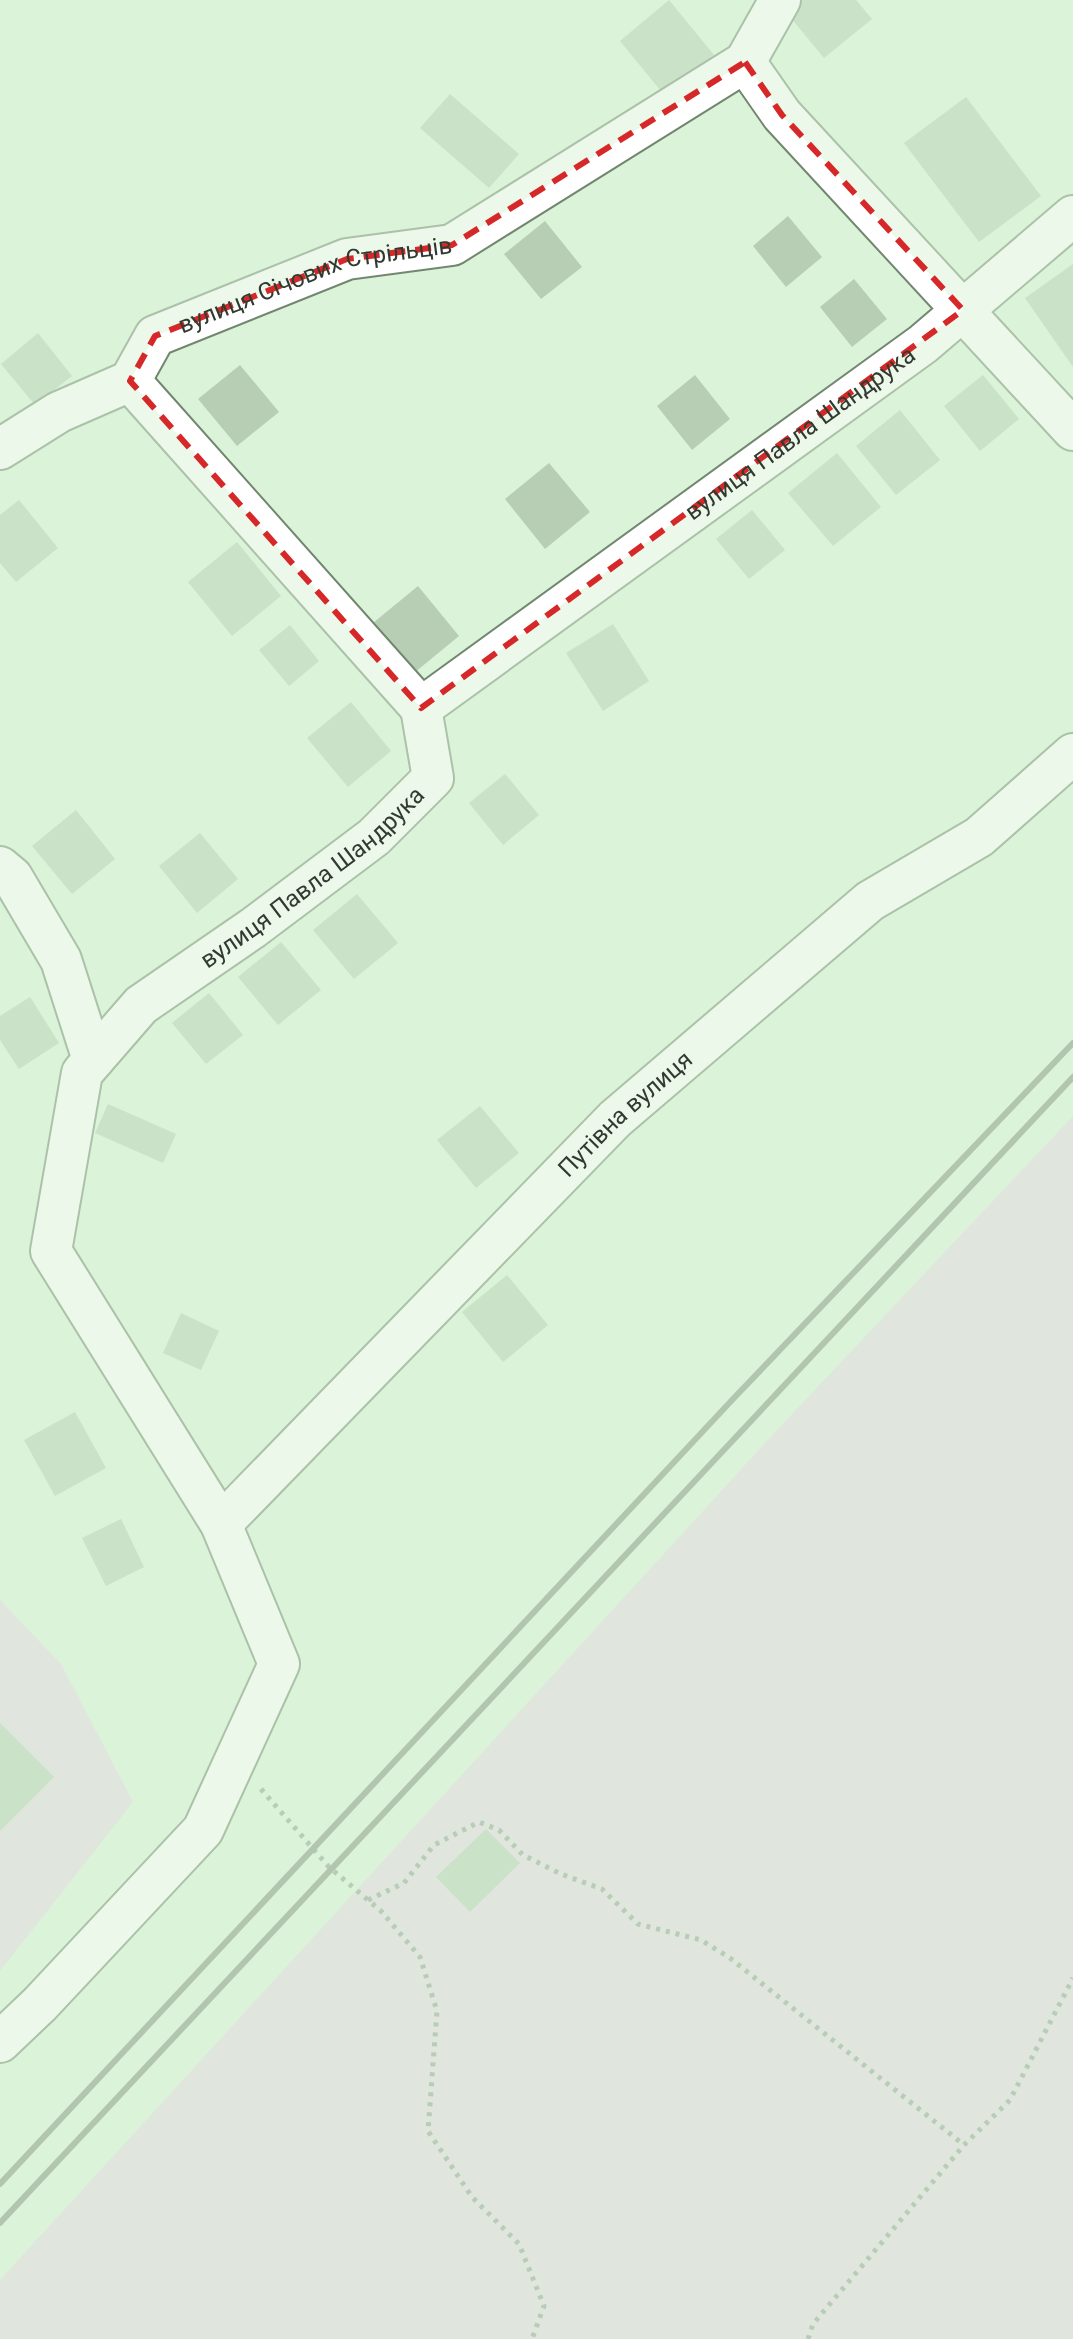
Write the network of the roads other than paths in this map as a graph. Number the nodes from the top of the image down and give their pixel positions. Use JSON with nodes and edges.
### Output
{"nodes":[{"id":1,"x":780,"y":0,"type":"edge"},
{"id":2,"x":745,"y":62,"type":"junction"},
{"id":3,"x":1073,"y":216,"type":"edge"},
{"id":4,"x":963,"y":310,"type":"junction"},
{"id":5,"x":130,"y":381,"type":"junction"},
{"id":6,"x":1073,"y":430,"type":"edge"},
{"id":7,"x":0,"y":449,"type":"edge"},
{"id":8,"x":421,"y":708,"type":"junction"},
{"id":9,"x":1073,"y":754,"type":"edge"},
{"id":10,"x":0,"y":867,"type":"edge"},
{"id":11,"x":93,"y":1060,"type":"junction"},
{"id":12,"x":221,"y":1524,"type":"junction"},
{"id":13,"x":0,"y":2042,"type":"edge"}],
"edges":[{"from":1,"to":2,"type":"street","name":"вулиця Січових Стрільців"},
{"from":2,"to":4,"type":"street"},
{"from":2,"to":5,"type":"street","name":"вулиця Січових Стрільців"},
{"from":3,"to":4,"type":"street","name":"вулиця Павла Шандрука"},
{"from":4,"to":6,"type":"street"},
{"from":4,"to":8,"type":"street","name":"вулиця Павла Шандрука"},
{"from":5,"to":7,"type":"street"},
{"from":5,"to":8,"type":"street"},
{"from":8,"to":11,"type":"street","name":"вулиця Павла Шандрука"},
{"from":9,"to":12,"type":"street","name":"Путівна вулиця"},
{"from":10,"to":11,"type":"street"},
{"from":11,"to":12,"type":"street","name":"вулиця Павла Шандрука"},
{"from":12,"to":13,"type":"street","name":"вулиця Павла Шандрука"}]}
